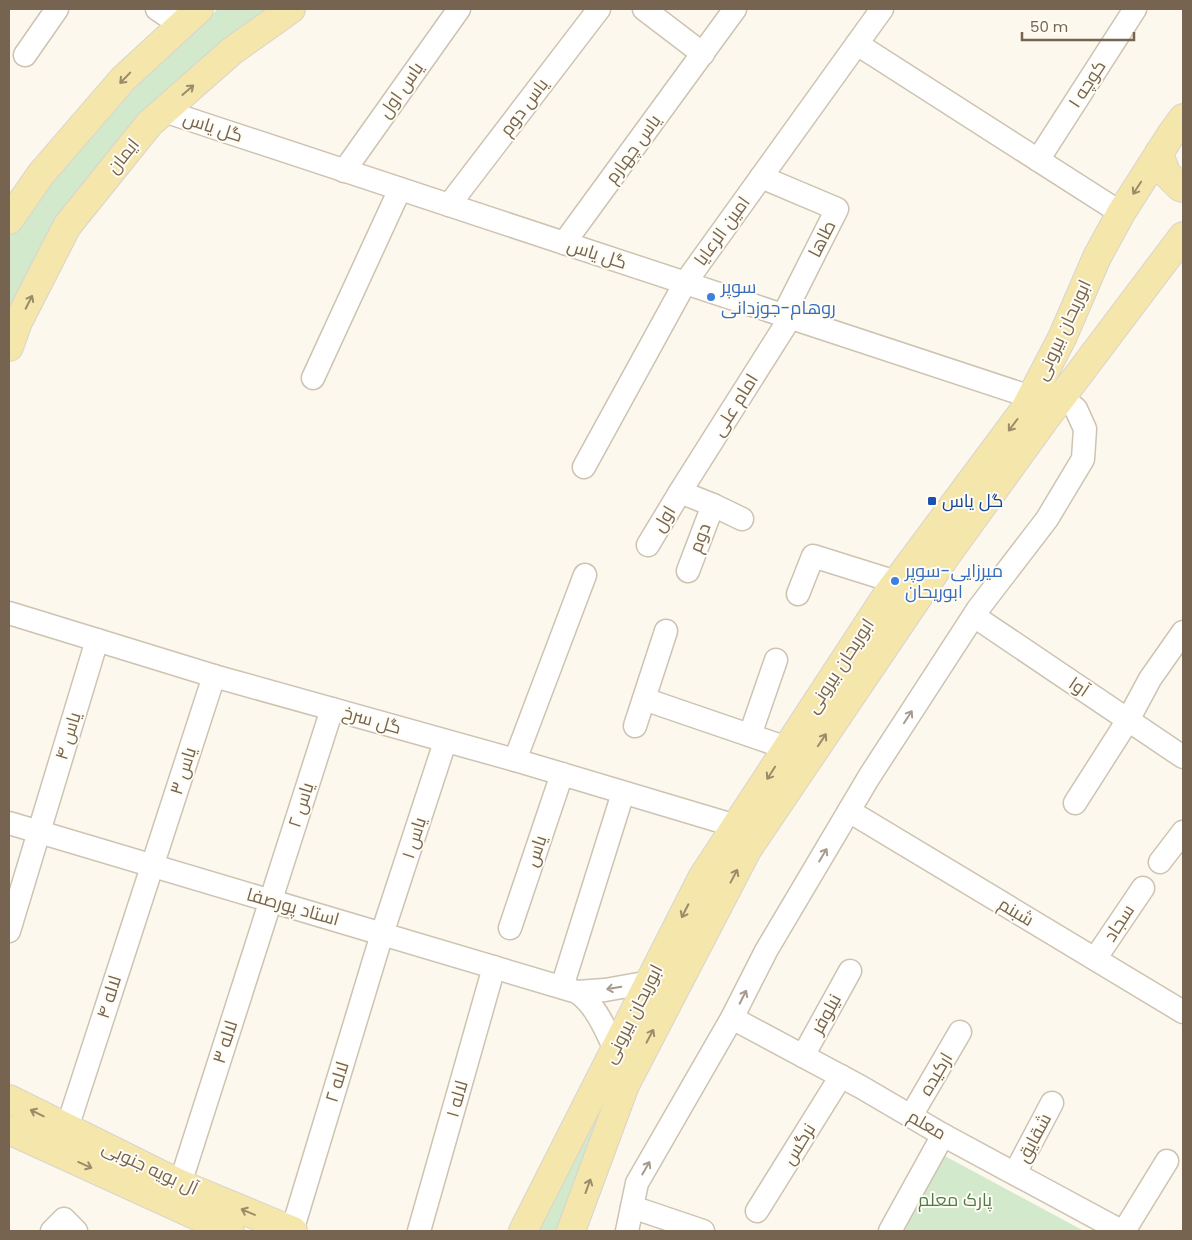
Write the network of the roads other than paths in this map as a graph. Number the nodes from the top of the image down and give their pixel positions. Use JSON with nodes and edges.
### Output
{"nodes":[{"id":1,"x":57,"y":9,"type":"edge"},
{"id":2,"x":157,"y":9,"type":"edge"},
{"id":3,"x":291,"y":9,"type":"edge"},
{"id":4,"x":459,"y":9,"type":"edge"},
{"id":5,"x":599,"y":9,"type":"edge"},
{"id":6,"x":644,"y":9,"type":"edge"},
{"id":7,"x":735,"y":9,"type":"edge"},
{"id":8,"x":882,"y":9,"type":"edge"},
{"id":9,"x":1135,"y":9,"type":"edge"},
{"id":10,"x":190,"y":17,"type":"edge"},
{"id":11,"x":857,"y":44,"type":"junction"},
{"id":12,"x":703,"y":54,"type":"junction"},
{"id":13,"x":24,"y":55,"type":"dead end"},
{"id":14,"x":164,"y":111,"type":"junction"},
{"id":15,"x":1183,"y":118,"type":"edge"},
{"id":16,"x":1159,"y":153,"type":"junction"},
{"id":17,"x":1038,"y":160,"type":"junction"},
{"id":18,"x":344,"y":171,"type":"junction"},
{"id":19,"x":761,"y":177,"type":"junction"},
{"id":20,"x":1183,"y":188,"type":"edge"},
{"id":21,"x":400,"y":189,"type":"junction"},
{"id":22,"x":449,"y":206,"type":"junction"},
{"id":23,"x":1121,"y":213,"type":"junction"},
{"id":24,"x":9,"y":220,"type":"edge"},
{"id":25,"x":1183,"y":236,"type":"edge"},
{"id":26,"x":564,"y":244,"type":"junction"},
{"id":27,"x":685,"y":283,"type":"junction"},
{"id":28,"x":787,"y":317,"type":"junction"},
{"id":29,"x":9,"y":347,"type":"edge"},
{"id":30,"x":314,"y":378,"type":"dead end"},
{"id":31,"x":1062,"y":396,"type":"junction"},
{"id":32,"x":1031,"y":397,"type":"junction"},
{"id":33,"x":584,"y":467,"type":"dead end"},
{"id":34,"x":680,"y":492,"type":"junction"},
{"id":35,"x":713,"y":505,"type":"junction"},
{"id":36,"x":742,"y":519,"type":"dead end"},
{"id":37,"x":648,"y":545,"type":"dead end"},
{"id":38,"x":688,"y":571,"type":"dead end"},
{"id":39,"x":585,"y":575,"type":"dead end"},
{"id":40,"x":896,"y":582,"type":"junction"},
{"id":41,"x":798,"y":594,"type":"dead end"},
{"id":42,"x":9,"y":613,"type":"edge"},
{"id":43,"x":974,"y":616,"type":"junction"},
{"id":44,"x":666,"y":631,"type":"dead end"},
{"id":45,"x":1183,"y":632,"type":"edge"},
{"id":46,"x":98,"y":640,"type":"junction"},
{"id":47,"x":776,"y":660,"type":"dead end"},
{"id":48,"x":214,"y":676,"type":"junction"},
{"id":49,"x":644,"y":700,"type":"junction"},
{"id":50,"x":332,"y":709,"type":"junction"},
{"id":51,"x":1128,"y":720,"type":"junction"},
{"id":52,"x":635,"y":726,"type":"dead end"},
{"id":53,"x":750,"y":735,"type":"junction"},
{"id":54,"x":445,"y":742,"type":"junction"},
{"id":55,"x":787,"y":748,"type":"junction"},
{"id":56,"x":1183,"y":757,"type":"edge"},
{"id":57,"x":515,"y":760,"type":"junction"},
{"id":58,"x":562,"y":774,"type":"junction"},
{"id":59,"x":623,"y":792,"type":"junction"},
{"id":60,"x":1075,"y":803,"type":"dead end"},
{"id":61,"x":849,"y":811,"type":"junction"},
{"id":62,"x":9,"y":823,"type":"edge"},
{"id":63,"x":736,"y":826,"type":"junction"},
{"id":64,"x":39,"y":832,"type":"junction"},
{"id":65,"x":1183,"y":832,"type":"edge"},
{"id":66,"x":1160,"y":862,"type":"dead end"},
{"id":67,"x":151,"y":866,"type":"junction"},
{"id":68,"x":1143,"y":888,"type":"dead end"},
{"id":69,"x":270,"y":901,"type":"junction"},
{"id":70,"x":510,"y":928,"type":"dead end"},
{"id":71,"x":9,"y":931,"type":"edge"},
{"id":72,"x":382,"y":934,"type":"junction"},
{"id":73,"x":1095,"y":959,"type":"junction"},
{"id":74,"x":494,"y":967,"type":"junction"},
{"id":75,"x":850,"y":972,"type":"dead end"},
{"id":76,"x":650,"y":982,"type":"junction"},
{"id":77,"x":570,"y":989,"type":"junction"},
{"id":78,"x":1183,"y":1012,"type":"edge"},
{"id":79,"x":732,"y":1018,"type":"junction"},
{"id":80,"x":960,"y":1032,"type":"dead end"},
{"id":81,"x":615,"y":1049,"type":"junction"},
{"id":82,"x":803,"y":1056,"type":"junction"},
{"id":83,"x":841,"y":1076,"type":"junction"},
{"id":84,"x":9,"y":1100,"type":"edge"},
{"id":85,"x":1052,"y":1103,"type":"dead end"},
{"id":86,"x":911,"y":1116,"type":"junction"},
{"id":87,"x":68,"y":1128,"type":"junction"},
{"id":88,"x":9,"y":1130,"type":"edge"},
{"id":89,"x":944,"y":1135,"type":"junction"},
{"id":90,"x":1167,"y":1162,"type":"dead end"},
{"id":91,"x":1015,"y":1173,"type":"junction"},
{"id":92,"x":180,"y":1184,"type":"junction"},
{"id":93,"x":632,"y":1207,"type":"junction"},
{"id":94,"x":756,"y":1211,"type":"dead end"},
{"id":95,"x":523,"y":1229,"type":"edge"},
{"id":96,"x":52,"y":1231,"type":"edge"},
{"id":97,"x":76,"y":1231,"type":"edge"},
{"id":98,"x":230,"y":1231,"type":"edge"},
{"id":99,"x":292,"y":1231,"type":"edge"},
{"id":100,"x":419,"y":1231,"type":"edge"},
{"id":101,"x":571,"y":1231,"type":"edge"},
{"id":102,"x":628,"y":1231,"type":"edge"},
{"id":103,"x":703,"y":1231,"type":"edge"},
{"id":104,"x":890,"y":1231,"type":"edge"},
{"id":105,"x":1122,"y":1231,"type":"edge"}],
"edges":[{"from":1,"to":13,"type":"street"},
{"from":2,"to":10,"type":"street"},
{"from":14,"to":3,"type":"main road","name":"ایمان","one_way":true},
{"from":4,"to":18,"type":"street","name":"یاس اول"},
{"from":5,"to":22,"type":"street","name":"یاس دوم"},
{"from":6,"to":12,"type":"street"},
{"from":7,"to":12,"type":"street","name":"یاس چهارم"},
{"from":8,"to":11,"type":"street","name":"امین الرعایا"},
{"from":9,"to":17,"type":"street","name":"کوچه ۱"},
{"from":10,"to":24,"type":"main road","one_way":true},
{"from":11,"to":17,"type":"street"},
{"from":11,"to":19,"type":"street","name":"امین الرعایا"},
{"from":12,"to":26,"type":"street","name":"یاس چهارم"},
{"from":14,"to":18,"type":"street","name":"گل یاس"},
{"from":29,"to":14,"type":"main road","name":"ایمان","one_way":true},
{"from":15,"to":16,"type":"main road","name":"ابوریحان بیرونی"},
{"from":16,"to":20,"type":"main road"},
{"from":16,"to":23,"type":"main road","name":"ابوریحان بیرونی","one_way":true},
{"from":17,"to":23,"type":"street"},
{"from":18,"to":21,"type":"street","name":"گل یاس"},
{"from":19,"to":27,"type":"street","name":"امین الرعایا"},
{"from":19,"to":28,"type":"street","name":"طاها"},
{"from":21,"to":22,"type":"street","name":"گل یاس"},
{"from":21,"to":30,"type":"street"},
{"from":22,"to":26,"type":"street","name":"گل یاس"},
{"from":23,"to":32,"type":"main road","name":"ابوریحان بیرونی"},
{"from":25,"to":31,"type":"main road","name":"ابوریحان بیرونی"},
{"from":26,"to":27,"type":"street","name":"گل یاس"},
{"from":27,"to":28,"type":"street","name":"گل یاس"},
{"from":27,"to":33,"type":"street","name":"امین الرعایا"},
{"from":28,"to":32,"type":"street","name":"گل یاس"},
{"from":28,"to":34,"type":"street","name":"امام علی"},
{"from":31,"to":43,"type":"street"},
{"from":101,"to":31,"type":"main road","name":"ابوریحان بیرونی","one_way":true},
{"from":32,"to":40,"type":"main road","name":"ابوریحان بیرونی","one_way":true},
{"from":34,"to":35,"type":"street"},
{"from":34,"to":37,"type":"street","name":"اول"},
{"from":35,"to":36,"type":"street"},
{"from":35,"to":38,"type":"street","name":"دوم"},
{"from":39,"to":57,"type":"street"},
{"from":40,"to":41,"type":"street"},
{"from":40,"to":55,"type":"main road","name":"ابوریحان بیرونی"},
{"from":42,"to":46,"type":"street","name":"گل سرخ"},
{"from":43,"to":51,"type":"street","name":"آوا"},
{"from":61,"to":43,"type":"street","one_way":true},
{"from":44,"to":49,"type":"street"},
{"from":45,"to":51,"type":"street"},
{"from":46,"to":48,"type":"street","name":"گل سرخ"},
{"from":46,"to":64,"type":"street","name":"یاس ۴"},
{"from":47,"to":53,"type":"street"},
{"from":48,"to":50,"type":"street","name":"گل سرخ"},
{"from":48,"to":67,"type":"street","name":"یاس ۳"},
{"from":49,"to":52,"type":"street"},
{"from":49,"to":53,"type":"street"},
{"from":50,"to":54,"type":"street","name":"گل سرخ"},
{"from":50,"to":69,"type":"street","name":"یاس ۲"},
{"from":51,"to":56,"type":"street","name":"آوا"},
{"from":51,"to":60,"type":"street"},
{"from":53,"to":55,"type":"street"},
{"from":54,"to":57,"type":"street","name":"گل سرخ"},
{"from":54,"to":72,"type":"street","name":"یاس ۱"},
{"from":55,"to":63,"type":"main road","name":"ابوریحان بیرونی","one_way":true},
{"from":57,"to":58,"type":"street","name":"گل سرخ"},
{"from":58,"to":59,"type":"street","name":"گل سرخ"},
{"from":58,"to":70,"type":"street","name":"یاس"},
{"from":59,"to":63,"type":"street","name":"گل سرخ"},
{"from":59,"to":77,"type":"street"},
{"from":61,"to":73,"type":"street","name":"شبنم"},
{"from":79,"to":61,"type":"street","one_way":true},
{"from":62,"to":64,"type":"street","name":"استاد پورصفا"},
{"from":63,"to":76,"type":"main road","name":"ابوریحان بیرونی","one_way":true},
{"from":64,"to":67,"type":"street","name":"استاد پورصفا"},
{"from":64,"to":71,"type":"street","name":"یاس ۴"},
{"from":65,"to":66,"type":"street"},
{"from":67,"to":69,"type":"street","name":"استاد پورصفا"},
{"from":67,"to":87,"type":"street","name":"لاله ۴"},
{"from":68,"to":73,"type":"street","name":"سجاد"},
{"from":69,"to":72,"type":"street","name":"استاد پورصفا"},
{"from":69,"to":92,"type":"street","name":"لاله ۳"},
{"from":72,"to":74,"type":"street","name":"استاد پورصفا"},
{"from":72,"to":99,"type":"street","name":"لاله ۲"},
{"from":73,"to":78,"type":"street","name":"شبنم"},
{"from":74,"to":77,"type":"street","name":"استاد پورصفا"},
{"from":74,"to":100,"type":"street","name":"لاله ۱"},
{"from":75,"to":82,"type":"street","name":"نیلوفر"},
{"from":76,"to":77,"type":"street","one_way":true},
{"from":76,"to":81,"type":"main road","name":"ابوریحان بیرونی"},
{"from":77,"to":81,"type":"street"},
{"from":79,"to":82,"type":"street","name":"معلم"},
{"from":93,"to":79,"type":"street","one_way":true},
{"from":80,"to":86,"type":"street","name":"ارکیده"},
{"from":81,"to":95,"type":"main road","name":"ابوریحان بیرونی"},
{"from":82,"to":83,"type":"street","name":"معلم"},
{"from":83,"to":86,"type":"street","name":"معلم"},
{"from":83,"to":94,"type":"street","name":"نرگس"},
{"from":87,"to":84,"type":"main road","name":"آل بویه جنوبی","one_way":true},
{"from":85,"to":91,"type":"street","name":"شقایق"},
{"from":86,"to":89,"type":"street","name":"معلم"},
{"from":87,"to":92,"type":"main road","name":"آل بویه جنوبی"},
{"from":88,"to":98,"type":"main road","name":"آل بویه جنوبی","one_way":true},
{"from":89,"to":91,"type":"street","name":"معلم"},
{"from":89,"to":104,"type":"street"},
{"from":90,"to":105,"type":"street"},
{"from":91,"to":105,"type":"street","name":"معلم"},
{"from":99,"to":92,"type":"main road","name":"آل بویه جنوبی","one_way":true},
{"from":93,"to":102,"type":"street"},
{"from":93,"to":103,"type":"street"},
{"from":96,"to":97,"type":"street"}]}
